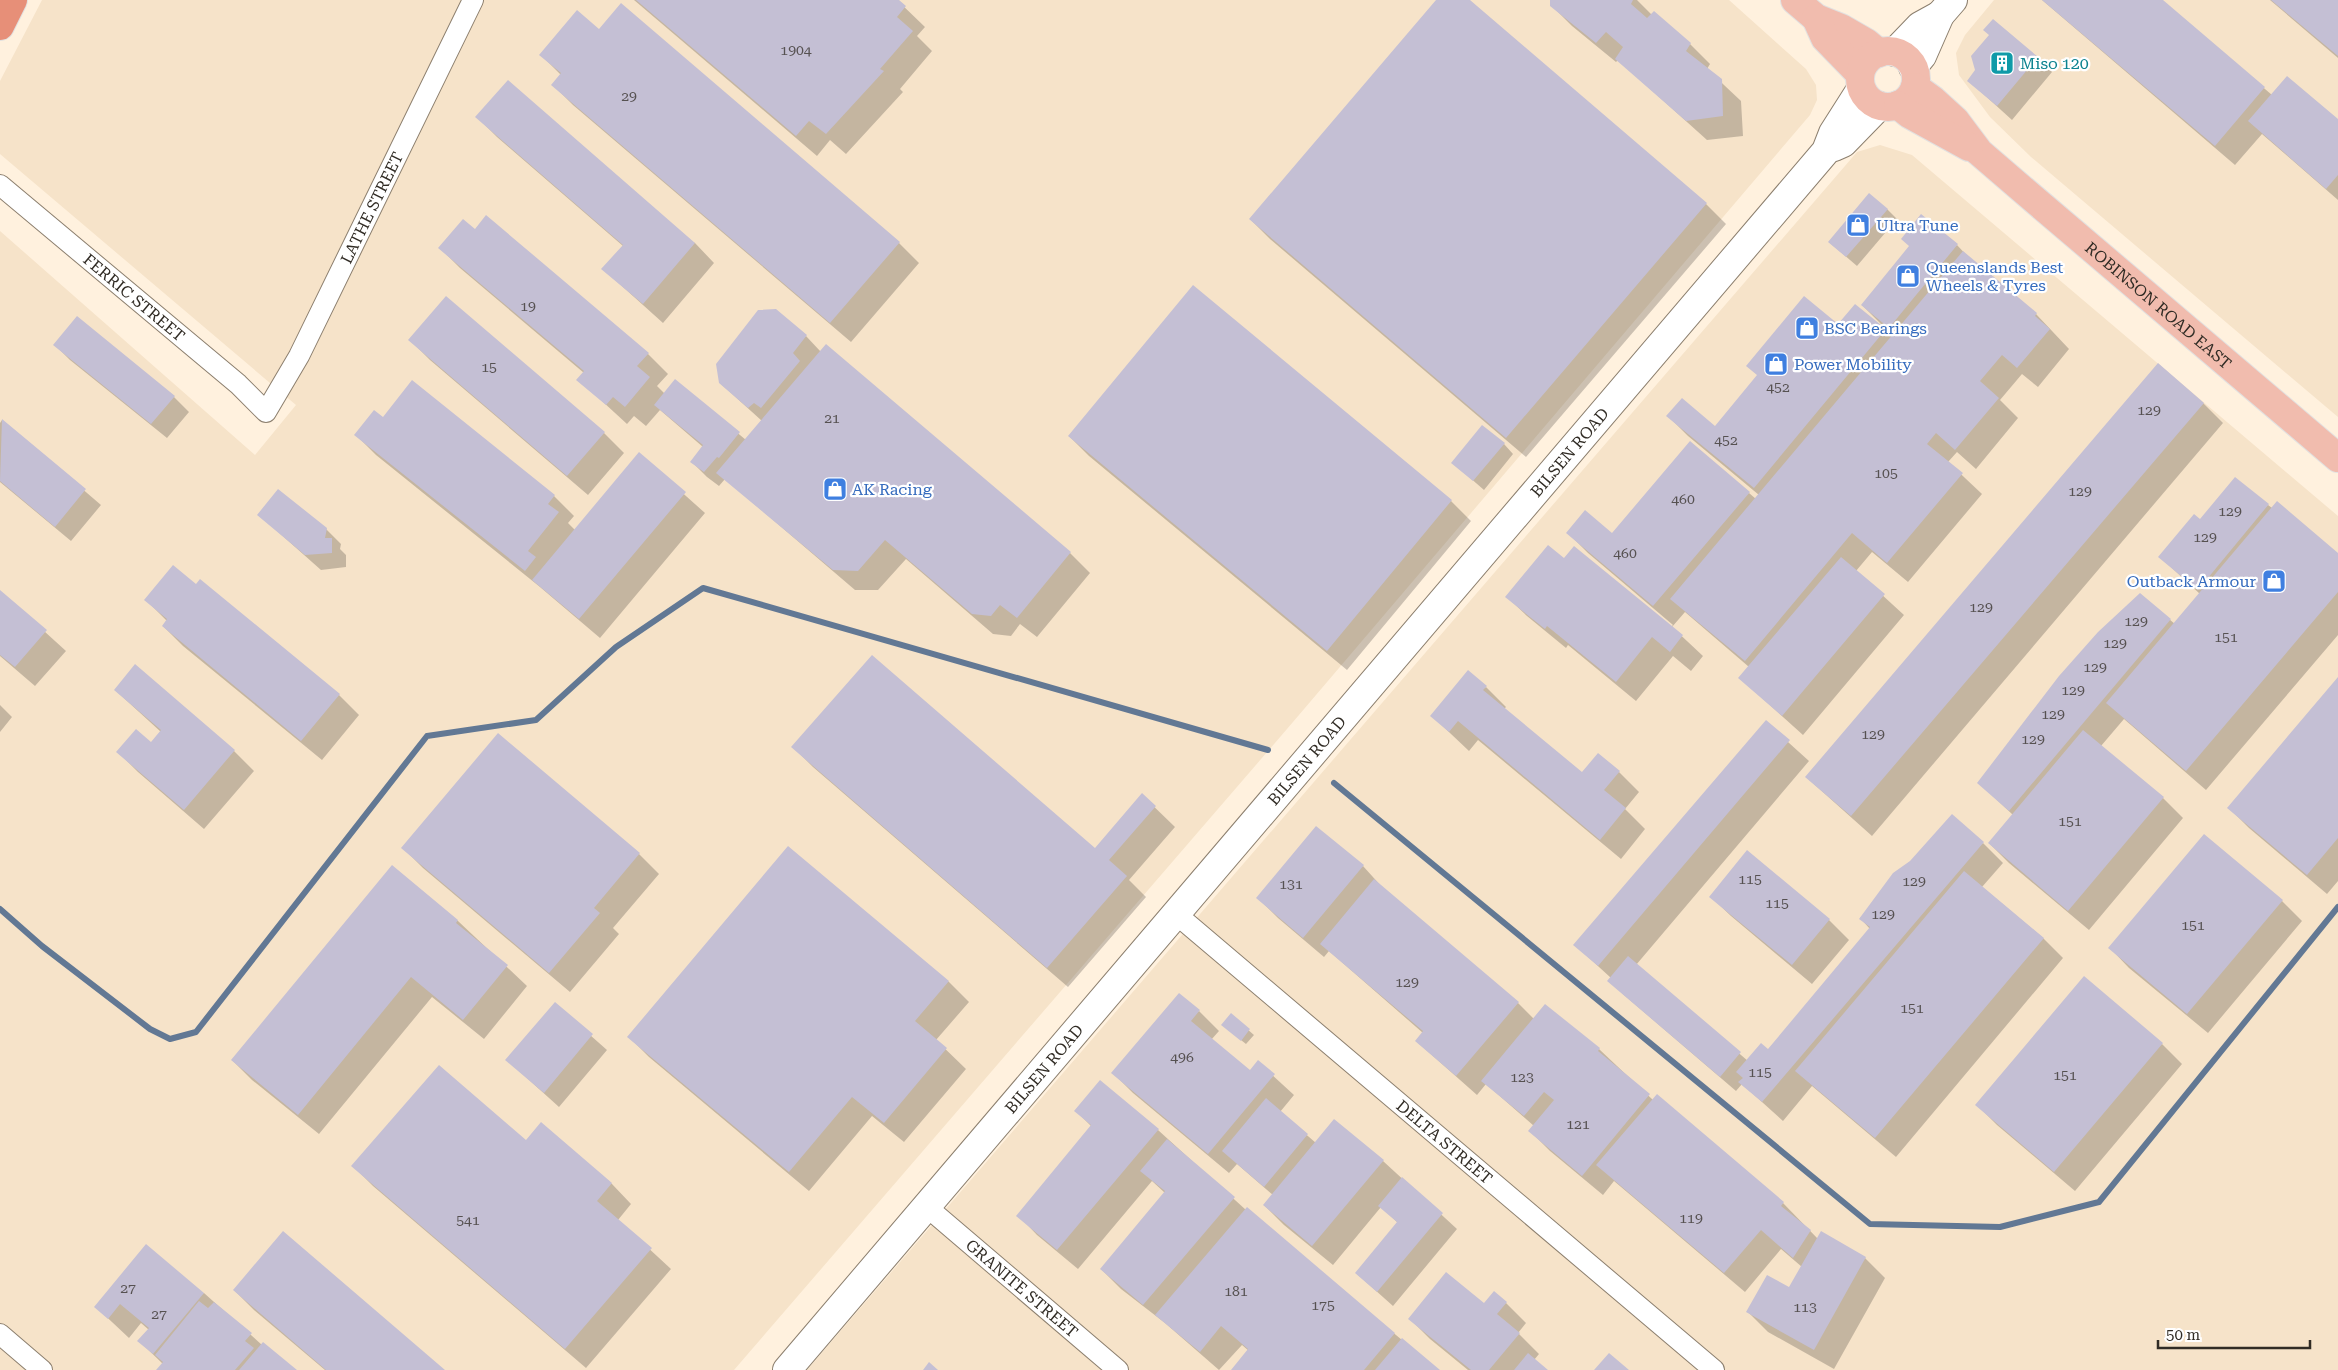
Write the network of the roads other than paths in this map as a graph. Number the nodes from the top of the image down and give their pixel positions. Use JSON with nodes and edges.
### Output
{"nodes":[{"id":1,"x":13,"y":0,"type":"edge"},
{"id":2,"x":472,"y":0,"type":"edge"},
{"id":3,"x":1796,"y":0,"type":"edge"},
{"id":4,"x":1946,"y":8,"type":"edge"},
{"id":5,"x":0,"y":26,"type":"edge"},
{"id":6,"x":1887,"y":79,"type":"junction"},
{"id":7,"x":0,"y":185,"type":"edge"},
{"id":8,"x":266,"y":412,"type":"joint"},
{"id":9,"x":2338,"y":458,"type":"edge"},
{"id":10,"x":1176,"y":914,"type":"junction"},
{"id":11,"x":927,"y":1207,"type":"junction"},
{"id":12,"x":0,"y":1334,"type":"edge"},
{"id":13,"x":42,"y":1370,"type":"edge"},
{"id":14,"x":787,"y":1370,"type":"edge"},
{"id":15,"x":1118,"y":1370,"type":"edge"},
{"id":16,"x":1714,"y":1370,"type":"edge"}],
"edges":[{"from":1,"to":5,"type":"highway"},
{"from":2,"to":8,"type":"street","name":"LATHE STREET"},
{"from":3,"to":6,"type":"main road","name":"ROBINSON ROAD EAST"},
{"from":4,"to":6,"type":"street","name":"BILSEN ROAD"},
{"from":6,"to":9,"type":"main road","name":"ROBINSON ROAD EAST"},
{"from":6,"to":10,"type":"street","name":"BILSEN ROAD"},
{"from":7,"to":8,"type":"street","name":"FERRIC STREET"},
{"from":10,"to":11,"type":"street","name":"BILSEN ROAD"},
{"from":10,"to":16,"type":"street","name":"DELTA STREET"},
{"from":11,"to":14,"type":"street","name":"BILSEN ROAD"},
{"from":11,"to":15,"type":"street","name":"GRANITE STREET"},
{"from":12,"to":13,"type":"street"}]}
